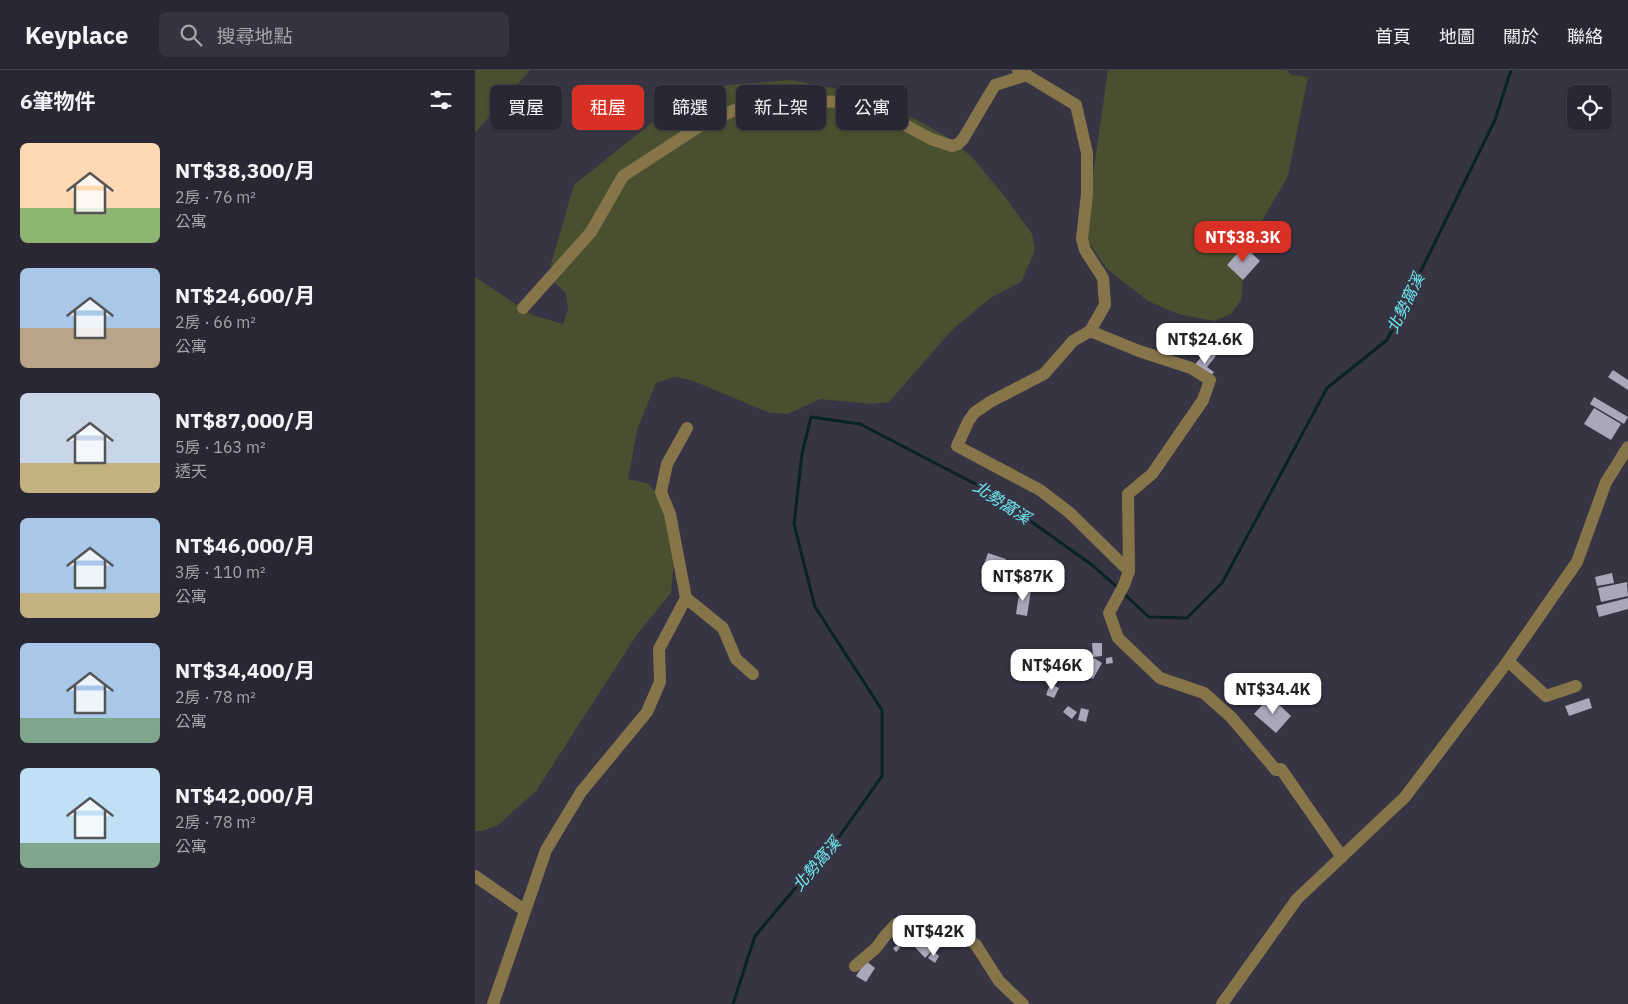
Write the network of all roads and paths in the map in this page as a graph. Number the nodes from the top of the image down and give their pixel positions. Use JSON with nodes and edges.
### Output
{"nodes":[{"id":1,"x":1023,"y":72,"type":"edge"},
{"id":2,"x":523,"y":308,"type":"dead end"},
{"id":3,"x":1090,"y":331,"type":"junction"},
{"id":4,"x":687,"y":428,"type":"dead end"},
{"id":5,"x":1628,"y":447,"type":"edge"},
{"id":6,"x":1129,"y":571,"type":"junction"},
{"id":7,"x":686,"y":598,"type":"junction"},
{"id":8,"x":1507,"y":661,"type":"junction"},
{"id":9,"x":753,"y":674,"type":"dead end"},
{"id":10,"x":1576,"y":686,"type":"dead end"},
{"id":11,"x":1341,"y":857,"type":"junction"},
{"id":12,"x":475,"y":876,"type":"edge"},
{"id":13,"x":524,"y":910,"type":"junction"},
{"id":14,"x":855,"y":966,"type":"dead end"},
{"id":15,"x":493,"y":1004,"type":"edge"},
{"id":16,"x":1023,"y":1004,"type":"edge"},
{"id":17,"x":1222,"y":1004,"type":"edge"}],
"edges":[{"from":1,"to":2,"type":"street"},
{"from":1,"to":3,"type":"street"},
{"from":3,"to":6,"type":"street"},
{"from":3,"to":6,"type":"street"},
{"from":4,"to":7,"type":"street"},
{"from":5,"to":8,"type":"street"},
{"from":6,"to":11,"type":"street"},
{"from":7,"to":9,"type":"street"},
{"from":7,"to":13,"type":"street"},
{"from":8,"to":10,"type":"street"},
{"from":8,"to":11,"type":"street"},
{"from":11,"to":17,"type":"street"},
{"from":12,"to":13,"type":"street"},
{"from":13,"to":15,"type":"street"},
{"from":14,"to":16,"type":"street"}]}
